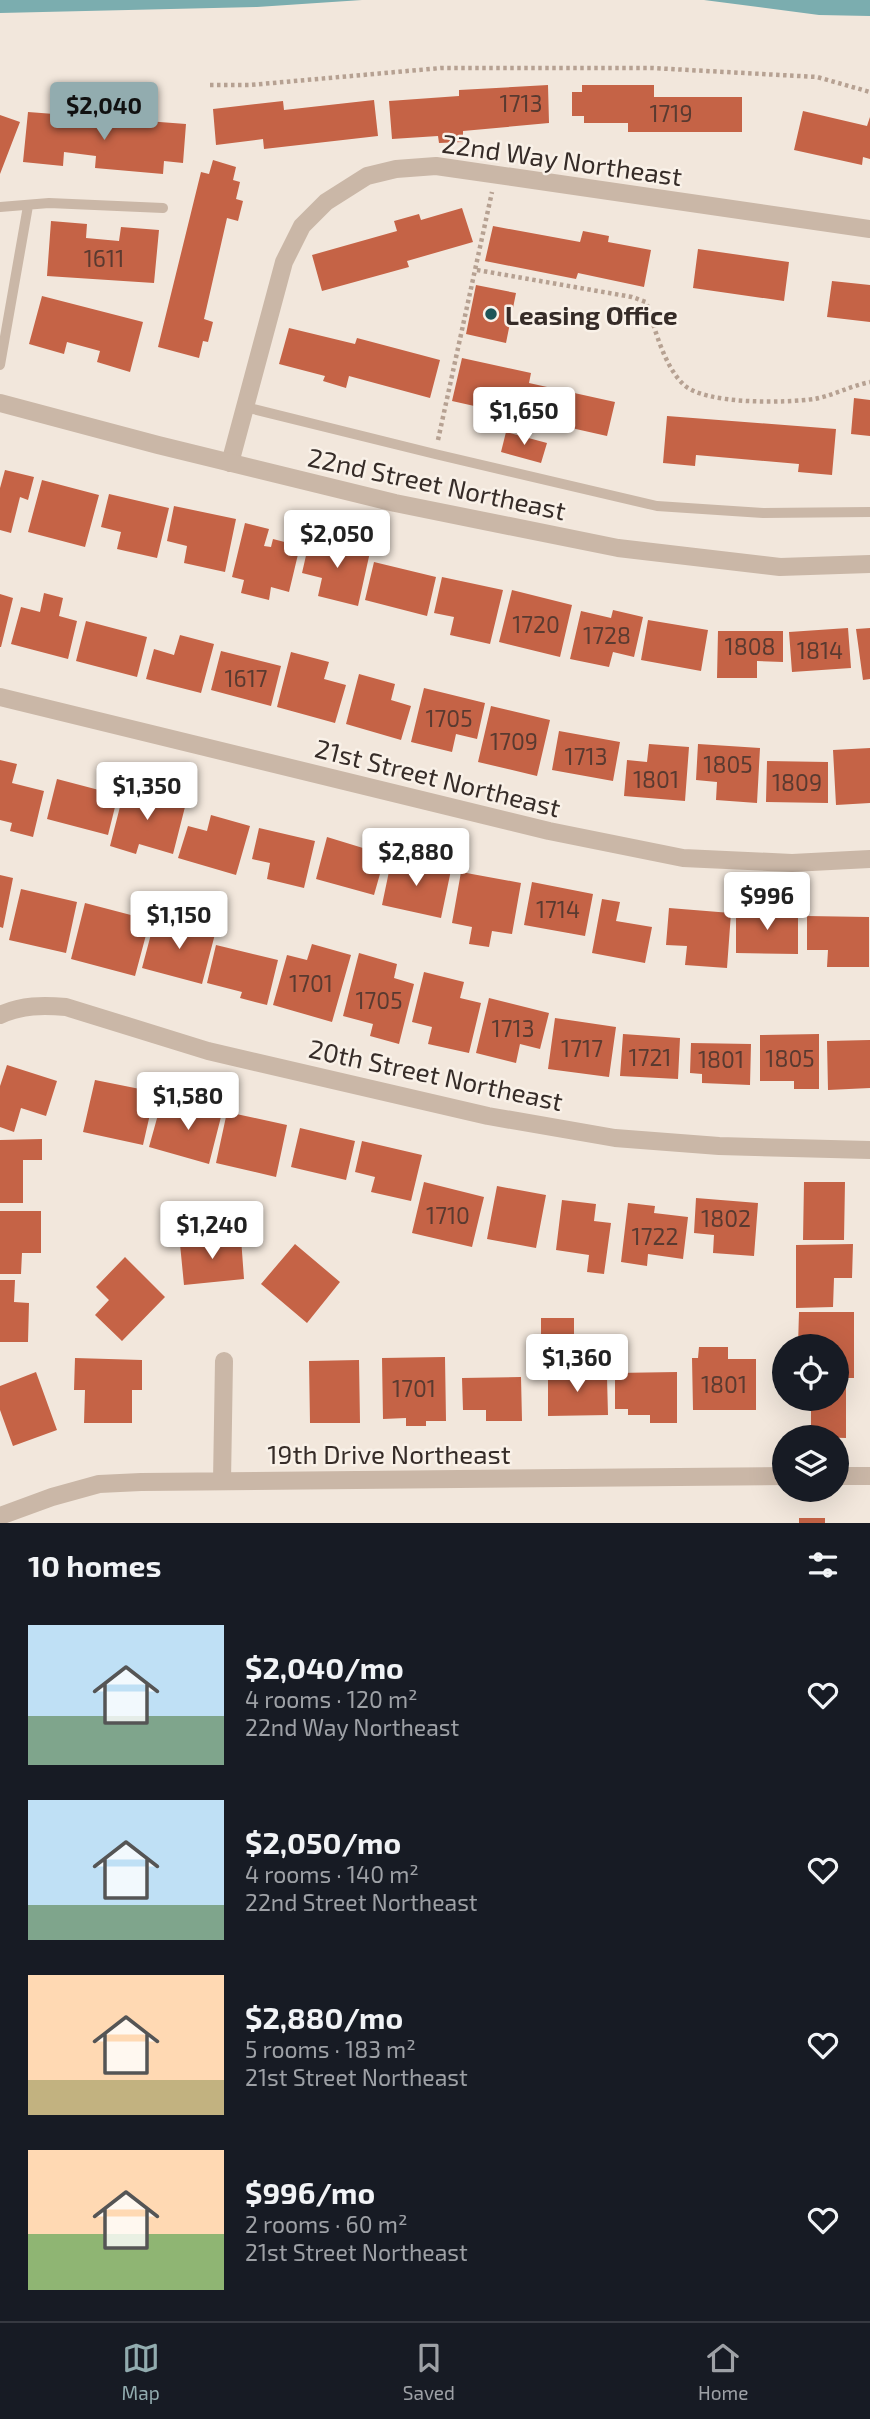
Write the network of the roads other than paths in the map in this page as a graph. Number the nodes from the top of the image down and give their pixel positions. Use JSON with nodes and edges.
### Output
{"nodes":[{"id":1,"x":28,"y":206,"type":"junction"},
{"id":2,"x":0,"y":207,"type":"edge"},
{"id":3,"x":163,"y":208,"type":"dead end"},
{"id":4,"x":870,"y":229,"type":"edge"},
{"id":5,"x":0,"y":365,"type":"edge"},
{"id":6,"x":0,"y":404,"type":"edge"},
{"id":7,"x":245,"y":407,"type":"junction"},
{"id":8,"x":230,"y":463,"type":"junction"},
{"id":9,"x":870,"y":512,"type":"edge"},
{"id":10,"x":870,"y":564,"type":"edge"},
{"id":11,"x":0,"y":697,"type":"edge"},
{"id":12,"x":870,"y":859,"type":"edge"},
{"id":13,"x":0,"y":1015,"type":"edge"},
{"id":14,"x":870,"y":1150,"type":"edge"},
{"id":15,"x":224,"y":1362,"type":"dead end"},
{"id":16,"x":772,"y":1476,"type":"edge"},
{"id":17,"x":849,"y":1476,"type":"edge"},
{"id":18,"x":870,"y":1476,"type":"edge"},
{"id":19,"x":222,"y":1481,"type":"junction"},
{"id":20,"x":0,"y":1516,"type":"edge"}],
"edges":[{"from":1,"to":2,"type":"lane"},
{"from":1,"to":3,"type":"lane"},
{"from":1,"to":5,"type":"lane"},
{"from":4,"to":7,"type":"street","name":"22nd Way Northeast"},
{"from":6,"to":8,"type":"street","name":"22nd Street Northeast"},
{"from":7,"to":8,"type":"street","name":"22nd Way Northeast"},
{"from":7,"to":9,"type":"lane"},
{"from":8,"to":10,"type":"street","name":"22nd Street Northeast"},
{"from":11,"to":12,"type":"street","name":"21st Street Northeast"},
{"from":13,"to":14,"type":"street","name":"20th Street Northeast"},
{"from":15,"to":19,"type":"street"},
{"from":16,"to":19,"type":"street","name":"19th Drive Northeast"},
{"from":17,"to":18,"type":"street"},
{"from":19,"to":20,"type":"street","name":"19th Drive Northeast"}]}
